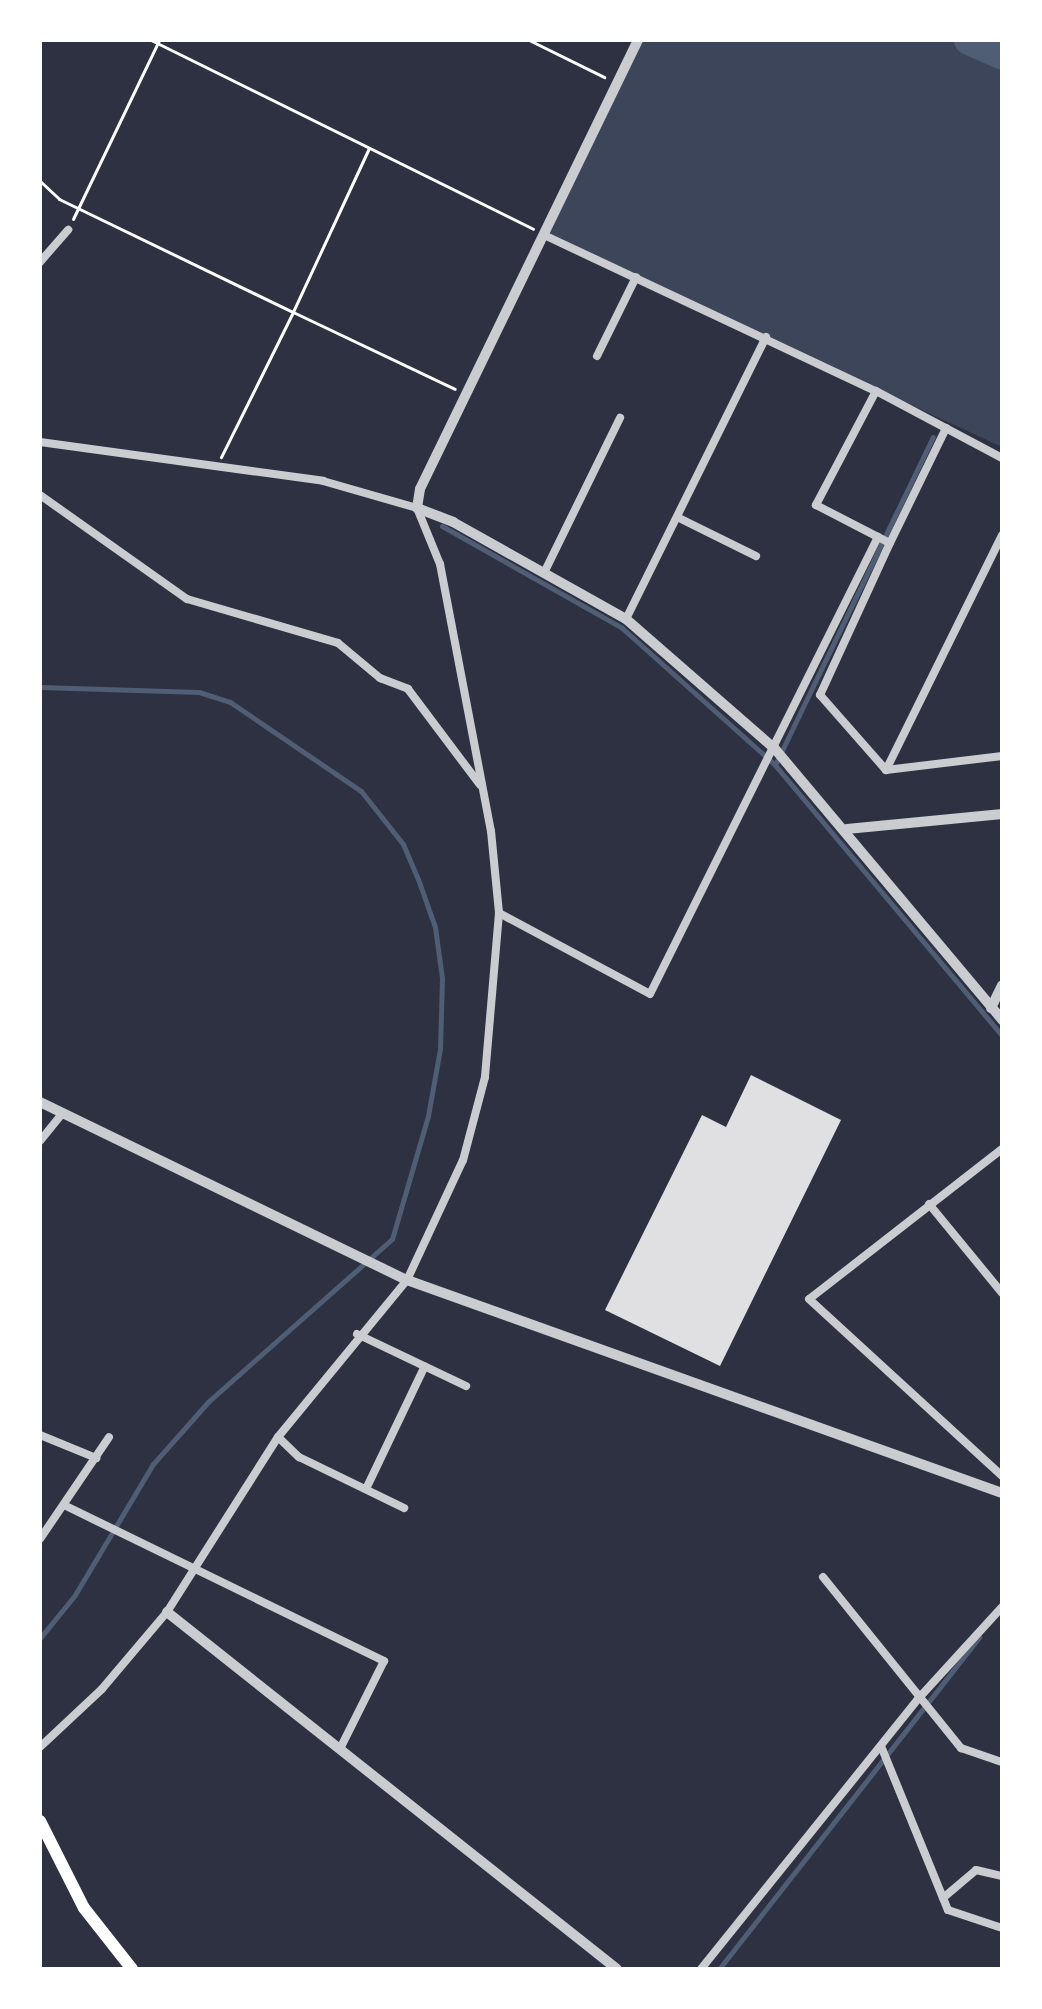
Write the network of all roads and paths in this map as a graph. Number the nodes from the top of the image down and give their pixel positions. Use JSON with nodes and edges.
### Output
{"nodes":[{"id":1,"x":151,"y":40,"type":"edge"},
{"id":2,"x":529,"y":40,"type":"edge"},
{"id":3,"x":638,"y":40,"type":"edge"},
{"id":4,"x":158,"y":42,"type":"edge"},
{"id":5,"x":619,"y":83,"type":"junction"},
{"id":6,"x":369,"y":148,"type":"junction"},
{"id":7,"x":40,"y":181,"type":"edge"},
{"id":8,"x":78,"y":207,"type":"junction"},
{"id":9,"x":68,"y":230,"type":"joint"},
{"id":10,"x":544,"y":235,"type":"junction"},
{"id":11,"x":40,"y":262,"type":"edge"},
{"id":12,"x":636,"y":277,"type":"junction"},
{"id":13,"x":293,"y":312,"type":"junction"},
{"id":14,"x":766,"y":337,"type":"junction"},
{"id":15,"x":597,"y":356,"type":"dead end"},
{"id":16,"x":876,"y":391,"type":"junction"},
{"id":17,"x":466,"y":394,"type":"junction"},
{"id":18,"x":620,"y":418,"type":"dead end"},
{"id":19,"x":946,"y":428,"type":"junction"},
{"id":20,"x":40,"y":442,"type":"edge"},
{"id":21,"x":1002,"y":458,"type":"edge"},
{"id":22,"x":217,"y":465,"type":"junction"},
{"id":23,"x":40,"y":495,"type":"edge"},
{"id":24,"x":417,"y":508,"type":"junction"},
{"id":25,"x":679,"y":518,"type":"junction"},
{"id":26,"x":1002,"y":535,"type":"edge"},
{"id":27,"x":878,"y":537,"type":"junction"},
{"id":28,"x":890,"y":543,"type":"junction"},
{"id":29,"x":756,"y":556,"type":"dead end"},
{"id":30,"x":544,"y":573,"type":"junction"},
{"id":31,"x":626,"y":619,"type":"junction"},
{"id":32,"x":775,"y":749,"type":"junction"},
{"id":33,"x":1001,"y":754,"type":"edge"},
{"id":34,"x":886,"y":770,"type":"junction"},
{"id":35,"x":483,"y":789,"type":"junction"},
{"id":36,"x":1002,"y":814,"type":"edge"},
{"id":37,"x":847,"y":829,"type":"junction"},
{"id":38,"x":499,"y":913,"type":"junction"},
{"id":39,"x":1002,"y":985,"type":"edge"},
{"id":40,"x":991,"y":1008,"type":"junction"},
{"id":41,"x":1002,"y":1020,"type":"edge"},
{"id":42,"x":40,"y":1102,"type":"edge"},
{"id":43,"x":63,"y":1113,"type":"junction"},
{"id":44,"x":40,"y":1141,"type":"edge"},
{"id":45,"x":1002,"y":1149,"type":"edge"},
{"id":46,"x":929,"y":1204,"type":"junction"},
{"id":47,"x":407,"y":1280,"type":"junction"},
{"id":48,"x":1002,"y":1293,"type":"edge"},
{"id":49,"x":357,"y":1334,"type":"junction"},
{"id":50,"x":425,"y":1366,"type":"junction"},
{"id":51,"x":466,"y":1386,"type":"dead end"},
{"id":52,"x":40,"y":1435,"type":"edge"},
{"id":53,"x":109,"y":1437,"type":"dead end"},
{"id":54,"x":278,"y":1437,"type":"junction"},
{"id":55,"x":96,"y":1458,"type":"junction"},
{"id":56,"x":1002,"y":1476,"type":"edge"},
{"id":57,"x":366,"y":1489,"type":"junction"},
{"id":58,"x":1002,"y":1493,"type":"edge"},
{"id":59,"x":66,"y":1506,"type":"junction"},
{"id":60,"x":404,"y":1508,"type":"dead end"},
{"id":61,"x":41,"y":1536,"type":"edge"},
{"id":62,"x":193,"y":1567,"type":"junction"},
{"id":63,"x":823,"y":1577,"type":"dead end"},
{"id":64,"x":1002,"y":1607,"type":"edge"},
{"id":65,"x":167,"y":1612,"type":"junction"},
{"id":66,"x":918,"y":1699,"type":"junction"},
{"id":67,"x":881,"y":1746,"type":"junction"},
{"id":68,"x":40,"y":1747,"type":"edge"},
{"id":69,"x":340,"y":1749,"type":"junction"},
{"id":70,"x":1002,"y":1761,"type":"edge"},
{"id":71,"x":40,"y":1821,"type":"edge"},
{"id":72,"x":1002,"y":1876,"type":"edge"},
{"id":73,"x":943,"y":1898,"type":"junction"},
{"id":74,"x":1002,"y":1928,"type":"edge"},
{"id":75,"x":132,"y":1969,"type":"edge"},
{"id":76,"x":617,"y":1969,"type":"edge"},
{"id":77,"x":701,"y":1969,"type":"edge"}],
"edges":[{"from":1,"to":4,"type":"path"},
{"from":2,"to":5,"type":"path"},
{"from":3,"to":5,"type":"street"},
{"from":4,"to":6,"type":"path"},
{"from":4,"to":8,"type":"path"},
{"from":5,"to":10,"type":"street"},
{"from":6,"to":10,"type":"path"},
{"from":6,"to":13,"type":"path"},
{"from":7,"to":8,"type":"path"},
{"from":8,"to":9,"type":"path"},
{"from":8,"to":13,"type":"path"},
{"from":9,"to":11,"type":"street"},
{"from":10,"to":12,"type":"street"},
{"from":10,"to":17,"type":"street"},
{"from":12,"to":14,"type":"street"},
{"from":12,"to":15,"type":"street"},
{"from":13,"to":17,"type":"path"},
{"from":13,"to":22,"type":"path"},
{"from":14,"to":16,"type":"street"},
{"from":14,"to":25,"type":"street"},
{"from":16,"to":19,"type":"street"},
{"from":16,"to":27,"type":"street"},
{"from":17,"to":24,"type":"street"},
{"from":18,"to":30,"type":"street"},
{"from":19,"to":21,"type":"street"},
{"from":19,"to":28,"type":"street"},
{"from":20,"to":22,"type":"street"},
{"from":22,"to":24,"type":"street"},
{"from":23,"to":35,"type":"street"},
{"from":24,"to":30,"type":"street"},
{"from":24,"to":35,"type":"street"},
{"from":25,"to":29,"type":"street"},
{"from":25,"to":31,"type":"street"},
{"from":26,"to":34,"type":"street"},
{"from":27,"to":28,"type":"street"},
{"from":27,"to":32,"type":"street"},
{"from":28,"to":34,"type":"street"},
{"from":30,"to":31,"type":"street"},
{"from":31,"to":32,"type":"street"},
{"from":32,"to":37,"type":"street"},
{"from":32,"to":38,"type":"street"},
{"from":33,"to":34,"type":"street"},
{"from":35,"to":38,"type":"street"},
{"from":36,"to":37,"type":"street"},
{"from":37,"to":40,"type":"street"},
{"from":38,"to":47,"type":"street"},
{"from":39,"to":40,"type":"street"},
{"from":40,"to":41,"type":"street"},
{"from":42,"to":43,"type":"street"},
{"from":43,"to":44,"type":"street"},
{"from":43,"to":47,"type":"street"},
{"from":45,"to":46,"type":"street"},
{"from":46,"to":48,"type":"street"},
{"from":46,"to":56,"type":"street"},
{"from":47,"to":49,"type":"street"},
{"from":47,"to":58,"type":"street"},
{"from":49,"to":50,"type":"street"},
{"from":49,"to":54,"type":"street"},
{"from":50,"to":51,"type":"street"},
{"from":50,"to":57,"type":"street"},
{"from":52,"to":55,"type":"street"},
{"from":53,"to":55,"type":"street"},
{"from":54,"to":57,"type":"street"},
{"from":54,"to":62,"type":"street"},
{"from":55,"to":59,"type":"street"},
{"from":57,"to":60,"type":"street"},
{"from":59,"to":61,"type":"street"},
{"from":59,"to":62,"type":"street"},
{"from":62,"to":65,"type":"street"},
{"from":62,"to":69,"type":"street"},
{"from":63,"to":66,"type":"street"},
{"from":64,"to":66,"type":"street"},
{"from":65,"to":68,"type":"street"},
{"from":65,"to":69,"type":"street"},
{"from":66,"to":67,"type":"street"},
{"from":66,"to":70,"type":"street"},
{"from":67,"to":73,"type":"street"},
{"from":67,"to":77,"type":"street"},
{"from":69,"to":76,"type":"street"},
{"from":71,"to":75,"type":"main road"},
{"from":72,"to":73,"type":"street"},
{"from":73,"to":74,"type":"street"}]}
